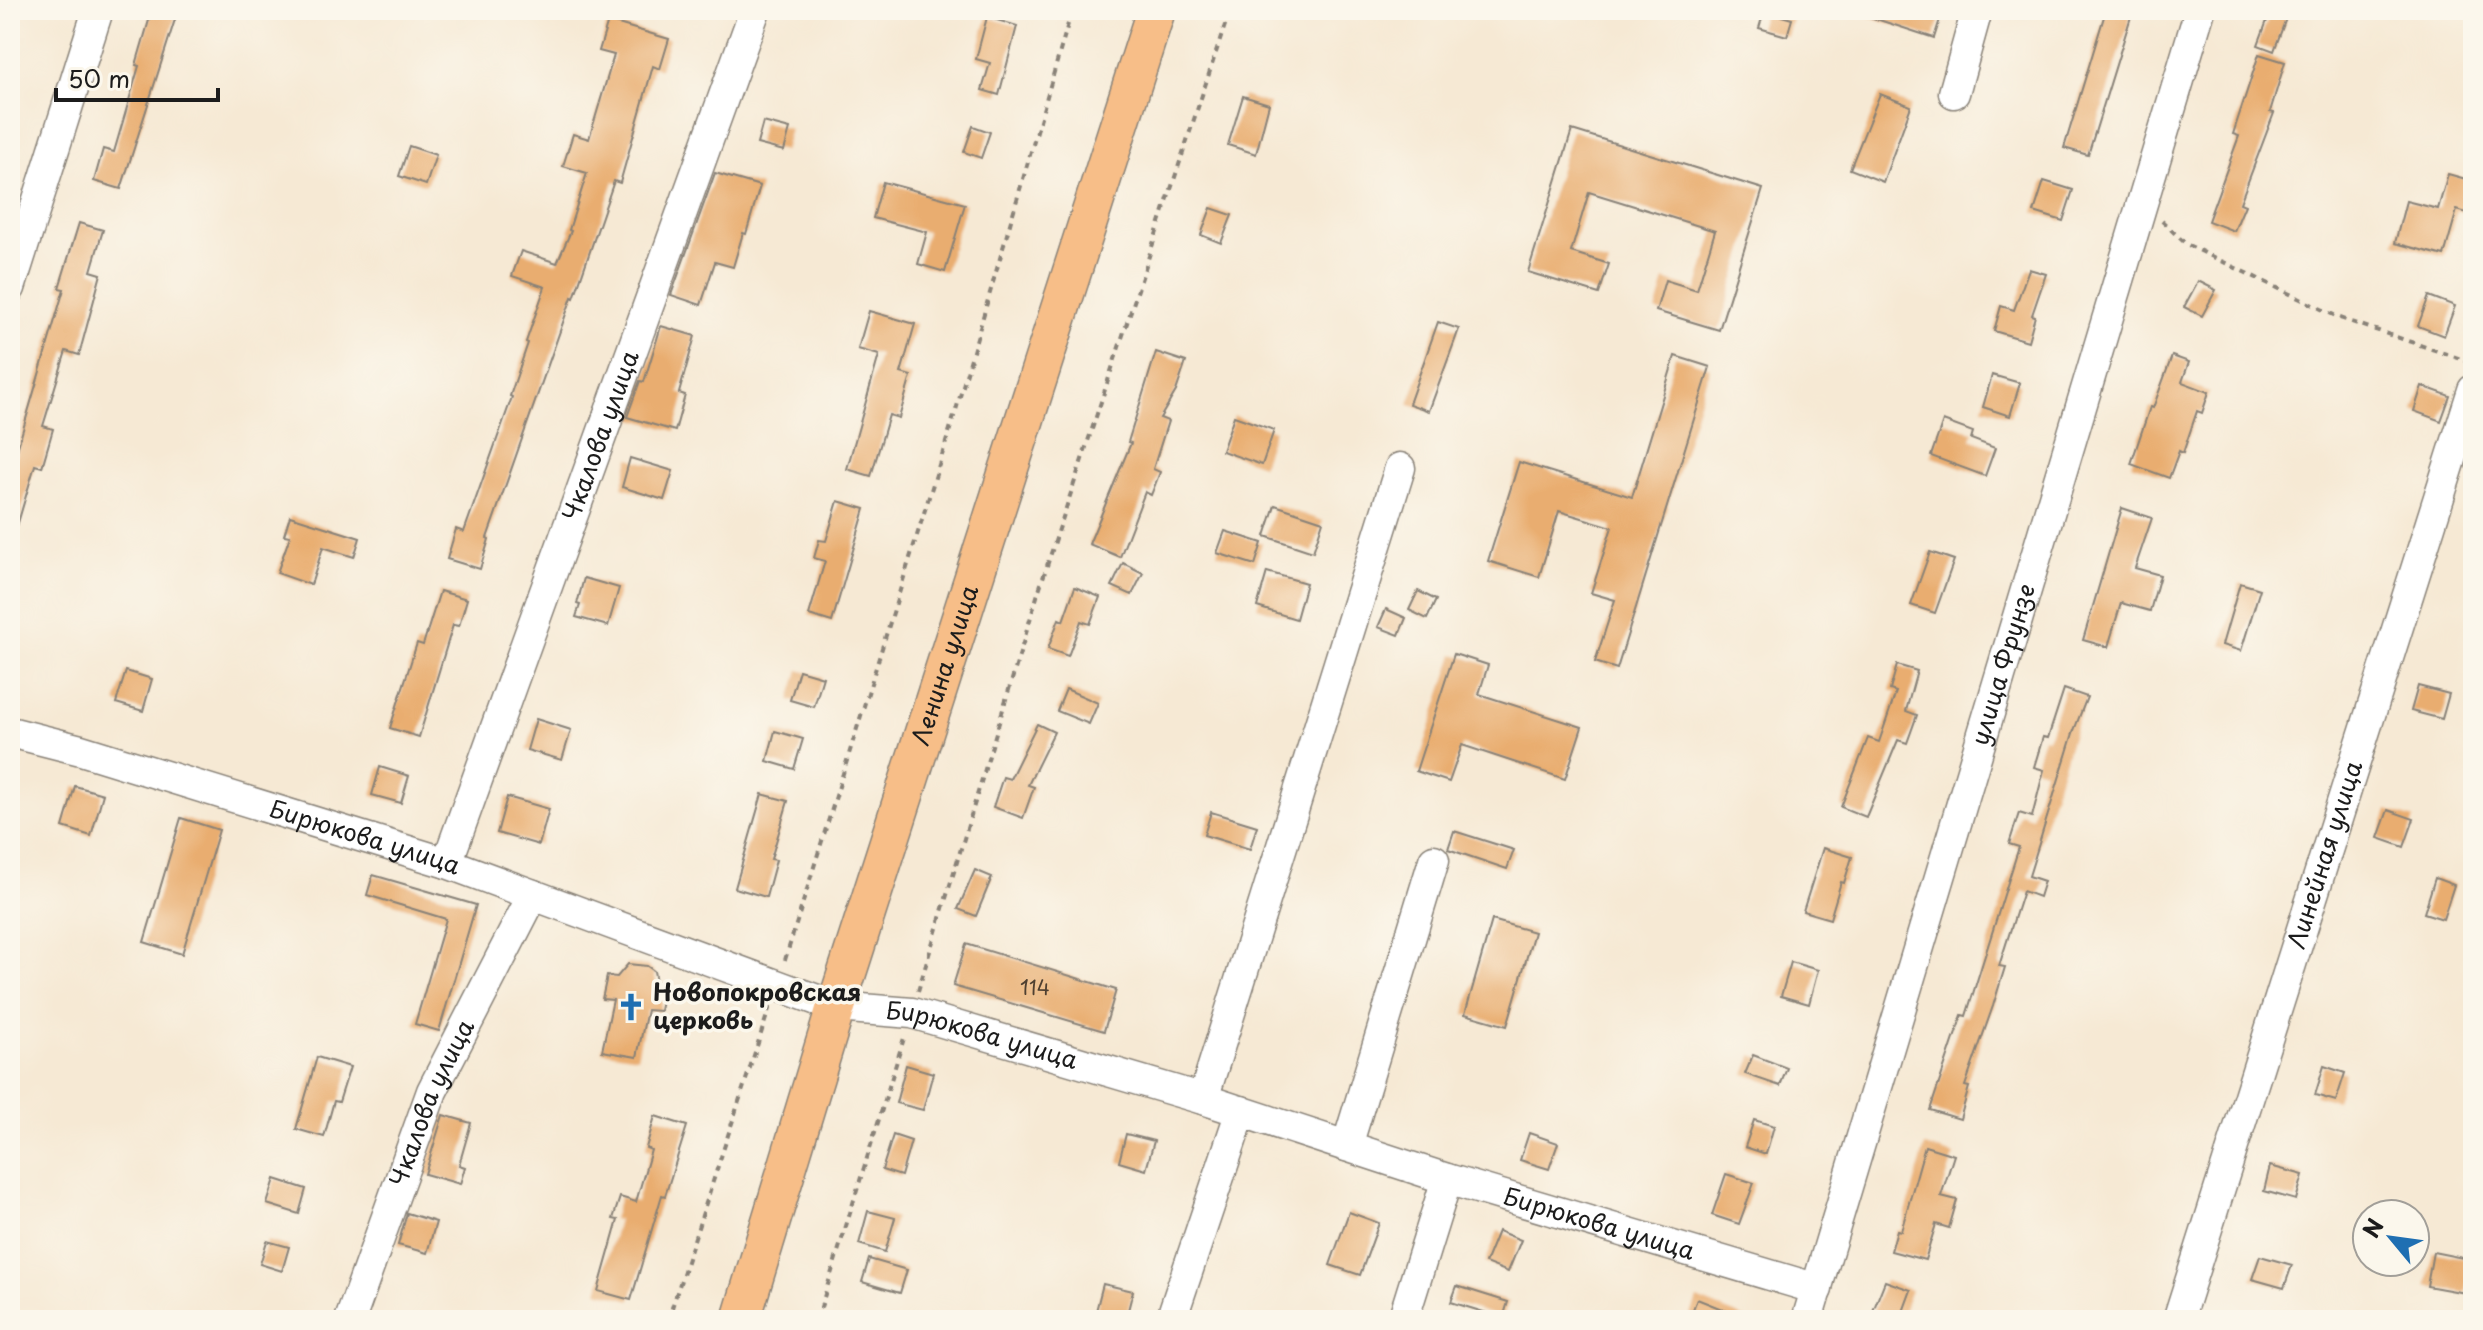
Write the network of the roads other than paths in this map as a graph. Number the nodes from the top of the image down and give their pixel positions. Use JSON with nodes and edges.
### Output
{"nodes":[{"id":1,"x":98,"y":10,"type":"edge"},
{"id":2,"x":755,"y":10,"type":"edge"},
{"id":3,"x":1156,"y":10,"type":"edge"},
{"id":4,"x":1977,"y":10,"type":"edge"},
{"id":5,"x":2200,"y":10,"type":"edge"},
{"id":6,"x":1954,"y":93,"type":"dead end"},
{"id":7,"x":10,"y":288,"type":"edge"},
{"id":8,"x":2473,"y":390,"type":"edge"},
{"id":9,"x":1400,"y":468,"type":"dead end"},
{"id":10,"x":10,"y":732,"type":"edge"},
{"id":11,"x":1434,"y":860,"type":"dead end"},
{"id":12,"x":447,"y":863,"type":"junction"},
{"id":13,"x":533,"y":895,"type":"junction"},
{"id":14,"x":836,"y":1007,"type":"junction"},
{"id":15,"x":1203,"y":1099,"type":"junction"},
{"id":16,"x":1241,"y":1111,"type":"junction"},
{"id":17,"x":1347,"y":1146,"type":"junction"},
{"id":18,"x":1447,"y":1179,"type":"junction"},
{"id":19,"x":1817,"y":1289,"type":"junction"},
{"id":20,"x":350,"y":1320,"type":"edge"},
{"id":21,"x":741,"y":1320,"type":"edge"},
{"id":22,"x":1171,"y":1320,"type":"edge"},
{"id":23,"x":1403,"y":1320,"type":"edge"},
{"id":24,"x":1807,"y":1320,"type":"edge"},
{"id":25,"x":2178,"y":1320,"type":"edge"}],
"edges":[{"from":1,"to":7,"type":"street"},
{"from":2,"to":12,"type":"street","name":"Чкалова улица"},
{"from":3,"to":14,"type":"main road","name":"Ленина улица"},
{"from":4,"to":6,"type":"street"},
{"from":5,"to":19,"type":"street","name":"улица Фрунзе"},
{"from":8,"to":25,"type":"street","name":"Линейная улица"},
{"from":9,"to":15,"type":"street"},
{"from":10,"to":12,"type":"street","name":"Бирюкова улица"},
{"from":11,"to":17,"type":"street"},
{"from":12,"to":13,"type":"street","name":"Бирюкова улица"},
{"from":13,"to":14,"type":"street","name":"Бирюкова улица"},
{"from":13,"to":20,"type":"street","name":"Чкалова улица"},
{"from":14,"to":15,"type":"street","name":"Бирюкова улица"},
{"from":14,"to":21,"type":"main road","name":"Ленина улица"},
{"from":15,"to":16,"type":"street","name":"Бирюкова улица"},
{"from":16,"to":17,"type":"street","name":"Бирюкова улица"},
{"from":16,"to":22,"type":"street"},
{"from":17,"to":18,"type":"street","name":"Бирюкова улица"},
{"from":18,"to":19,"type":"street","name":"Бирюкова улица"},
{"from":18,"to":23,"type":"street"},
{"from":19,"to":24,"type":"street","name":"улица Фрунзе"}]}
